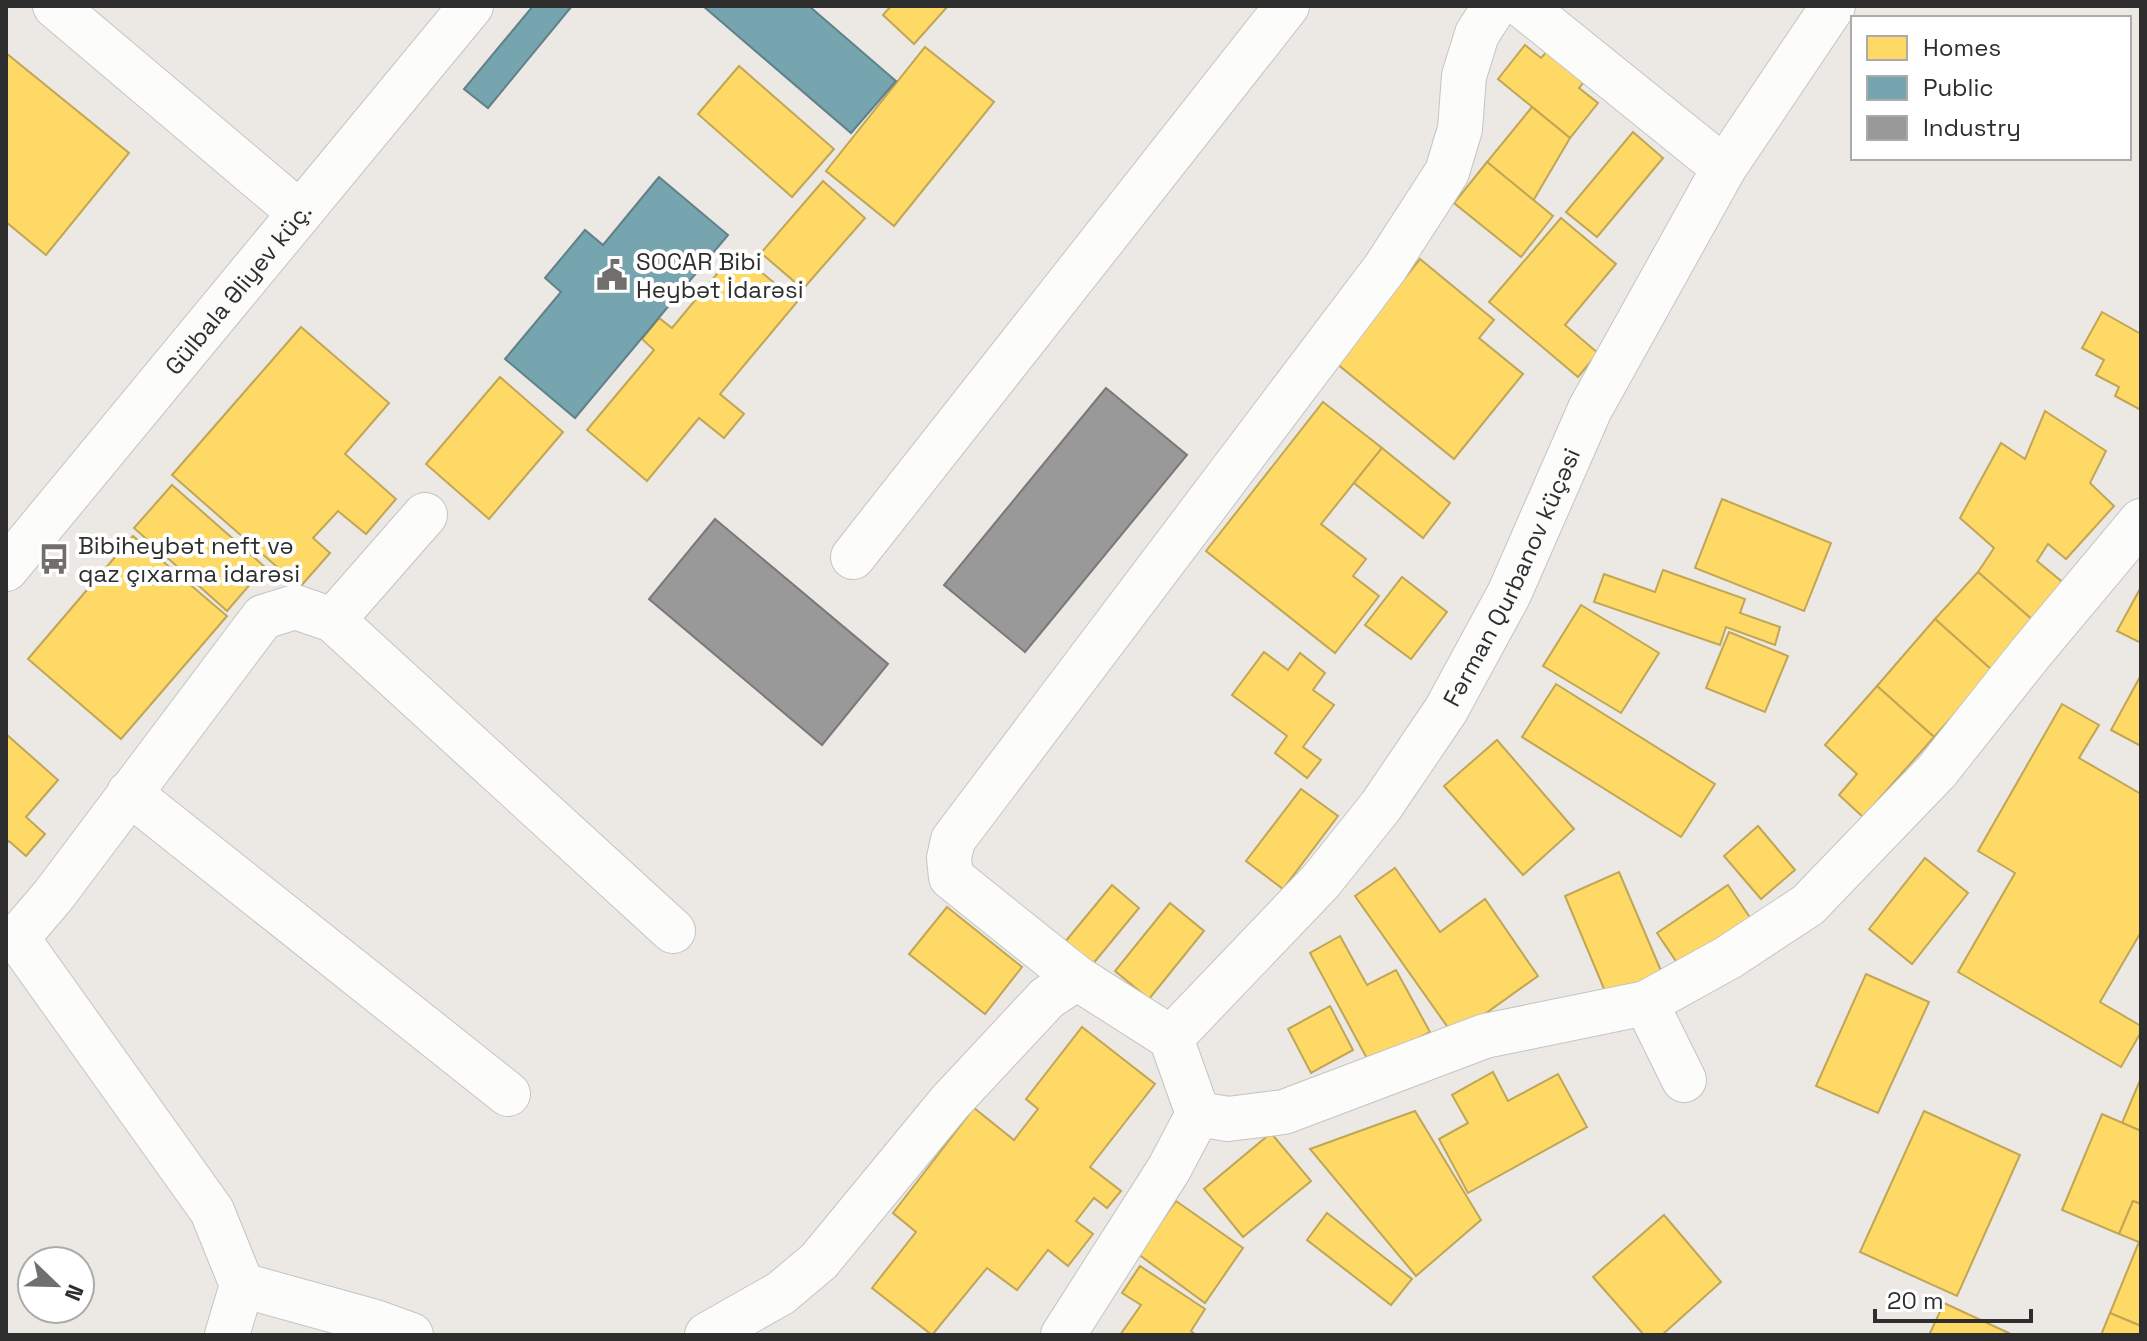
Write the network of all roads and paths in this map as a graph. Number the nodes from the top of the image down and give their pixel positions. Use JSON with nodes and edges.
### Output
{"nodes":[{"id":1,"x":55,"y":6,"type":"edge"},
{"id":2,"x":471,"y":6,"type":"edge"},
{"id":3,"x":1287,"y":6,"type":"edge"},
{"id":4,"x":1495,"y":6,"type":"edge"},
{"id":5,"x":1523,"y":6,"type":"edge"},
{"id":6,"x":1833,"y":6,"type":"edge"},
{"id":7,"x":1724,"y":168,"type":"junction"},
{"id":8,"x":300,"y":213,"type":"junction"},
{"id":9,"x":425,"y":515,"type":"dead end"},
{"id":10,"x":2141,"y":521,"type":"edge"},
{"id":11,"x":853,"y":557,"type":"dead end"},
{"id":12,"x":6,"y":569,"type":"edge"},
{"id":13,"x":333,"y":620,"type":"junction"},
{"id":14,"x":129,"y":793,"type":"junction"},
{"id":15,"x":673,"y":931,"type":"dead end"},
{"id":16,"x":11,"y":938,"type":"edge"},
{"id":17,"x":1077,"y":978,"type":"junction"},
{"id":18,"x":1646,"y":1003,"type":"junction"},
{"id":19,"x":1171,"y":1038,"type":"junction"},
{"id":20,"x":1684,"y":1080,"type":"dead end"},
{"id":21,"x":508,"y":1094,"type":"dead end"},
{"id":22,"x":1198,"y":1114,"type":"junction"},
{"id":23,"x":242,"y":1285,"type":"junction"},
{"id":24,"x":227,"y":1335,"type":"edge"},
{"id":25,"x":411,"y":1335,"type":"edge"},
{"id":26,"x":707,"y":1335,"type":"edge"},
{"id":27,"x":1063,"y":1335,"type":"edge"}],
"edges":[{"from":1,"to":8,"type":"street"},
{"from":2,"to":8,"type":"street","name":"Gülbala Əliyev küç."},
{"from":3,"to":11,"type":"street"},
{"from":4,"to":17,"type":"street"},
{"from":5,"to":7,"type":"street"},
{"from":6,"to":7,"type":"street","name":"Fərman Qurbanov küçəsi"},
{"from":7,"to":19,"type":"street","name":"Fərman Qurbanov küçəsi"},
{"from":8,"to":12,"type":"street","name":"Gülbala Əliyev küç."},
{"from":9,"to":13,"type":"street"},
{"from":10,"to":18,"type":"street"},
{"from":13,"to":14,"type":"street"},
{"from":13,"to":15,"type":"street"},
{"from":14,"to":16,"type":"street"},
{"from":14,"to":21,"type":"street"},
{"from":16,"to":23,"type":"street"},
{"from":17,"to":19,"type":"street"},
{"from":17,"to":26,"type":"street"},
{"from":18,"to":20,"type":"street"},
{"from":18,"to":22,"type":"street"},
{"from":19,"to":22,"type":"street"},
{"from":22,"to":27,"type":"street"},
{"from":23,"to":24,"type":"street"},
{"from":23,"to":25,"type":"street"}]}
